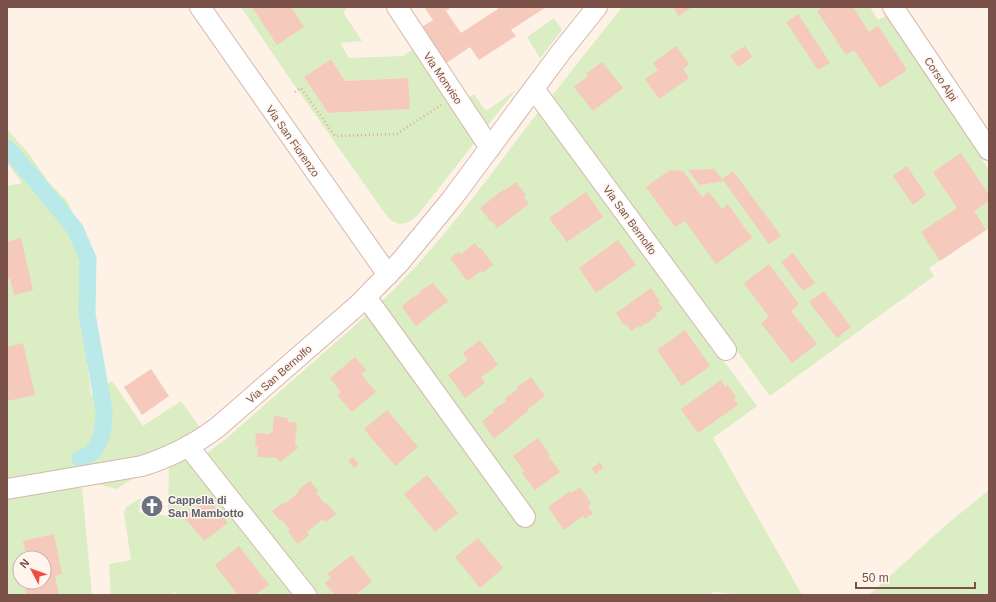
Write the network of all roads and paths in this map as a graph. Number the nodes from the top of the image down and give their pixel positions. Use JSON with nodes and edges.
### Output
{"nodes":[{"id":1,"x":200,"y":7,"type":"edge"},
{"id":2,"x":397,"y":7,"type":"edge"},
{"id":3,"x":598,"y":7,"type":"edge"},
{"id":4,"x":893,"y":7,"type":"edge"},
{"id":5,"x":534,"y":89,"type":"junction"},
{"id":6,"x":295,"y":92,"type":"dead end"},
{"id":7,"x":455,"y":96,"type":"junction"},
{"id":8,"x":490,"y":148,"type":"junction"},
{"id":9,"x":989,"y":150,"type":"edge"},
{"id":10,"x":388,"y":275,"type":"junction"},
{"id":11,"x":366,"y":297,"type":"junction"},
{"id":12,"x":726,"y":350,"type":"dead end"},
{"id":13,"x":188,"y":446,"type":"junction"},
{"id":14,"x":7,"y":489,"type":"edge"},
{"id":15,"x":525,"y":517,"type":"dead end"},
{"id":16,"x":306,"y":595,"type":"edge"}],
"edges":[{"from":1,"to":10,"type":"street","name":"Via San Fiorenzo"},
{"from":2,"to":7,"type":"street","name":"Via Monviso"},
{"from":3,"to":5,"type":"street","name":"Via San Bernolfo"},
{"from":4,"to":9,"type":"street","name":"Corso Alpi"},
{"from":5,"to":8,"type":"street","name":"Via San Bernolfo"},
{"from":5,"to":12,"type":"street","name":"Via San Bernolfo"},
{"from":6,"to":7,"type":"path"},
{"from":7,"to":8,"type":"street","name":"Via Monviso"},
{"from":8,"to":10,"type":"street","name":"Via San Bernolfo"},
{"from":10,"to":11,"type":"street","name":"Via San Bernolfo"},
{"from":11,"to":13,"type":"street","name":"Via San Bernolfo"},
{"from":11,"to":15,"type":"street"},
{"from":13,"to":14,"type":"street","name":"Via San Bernolfo"},
{"from":13,"to":16,"type":"street"}]}
